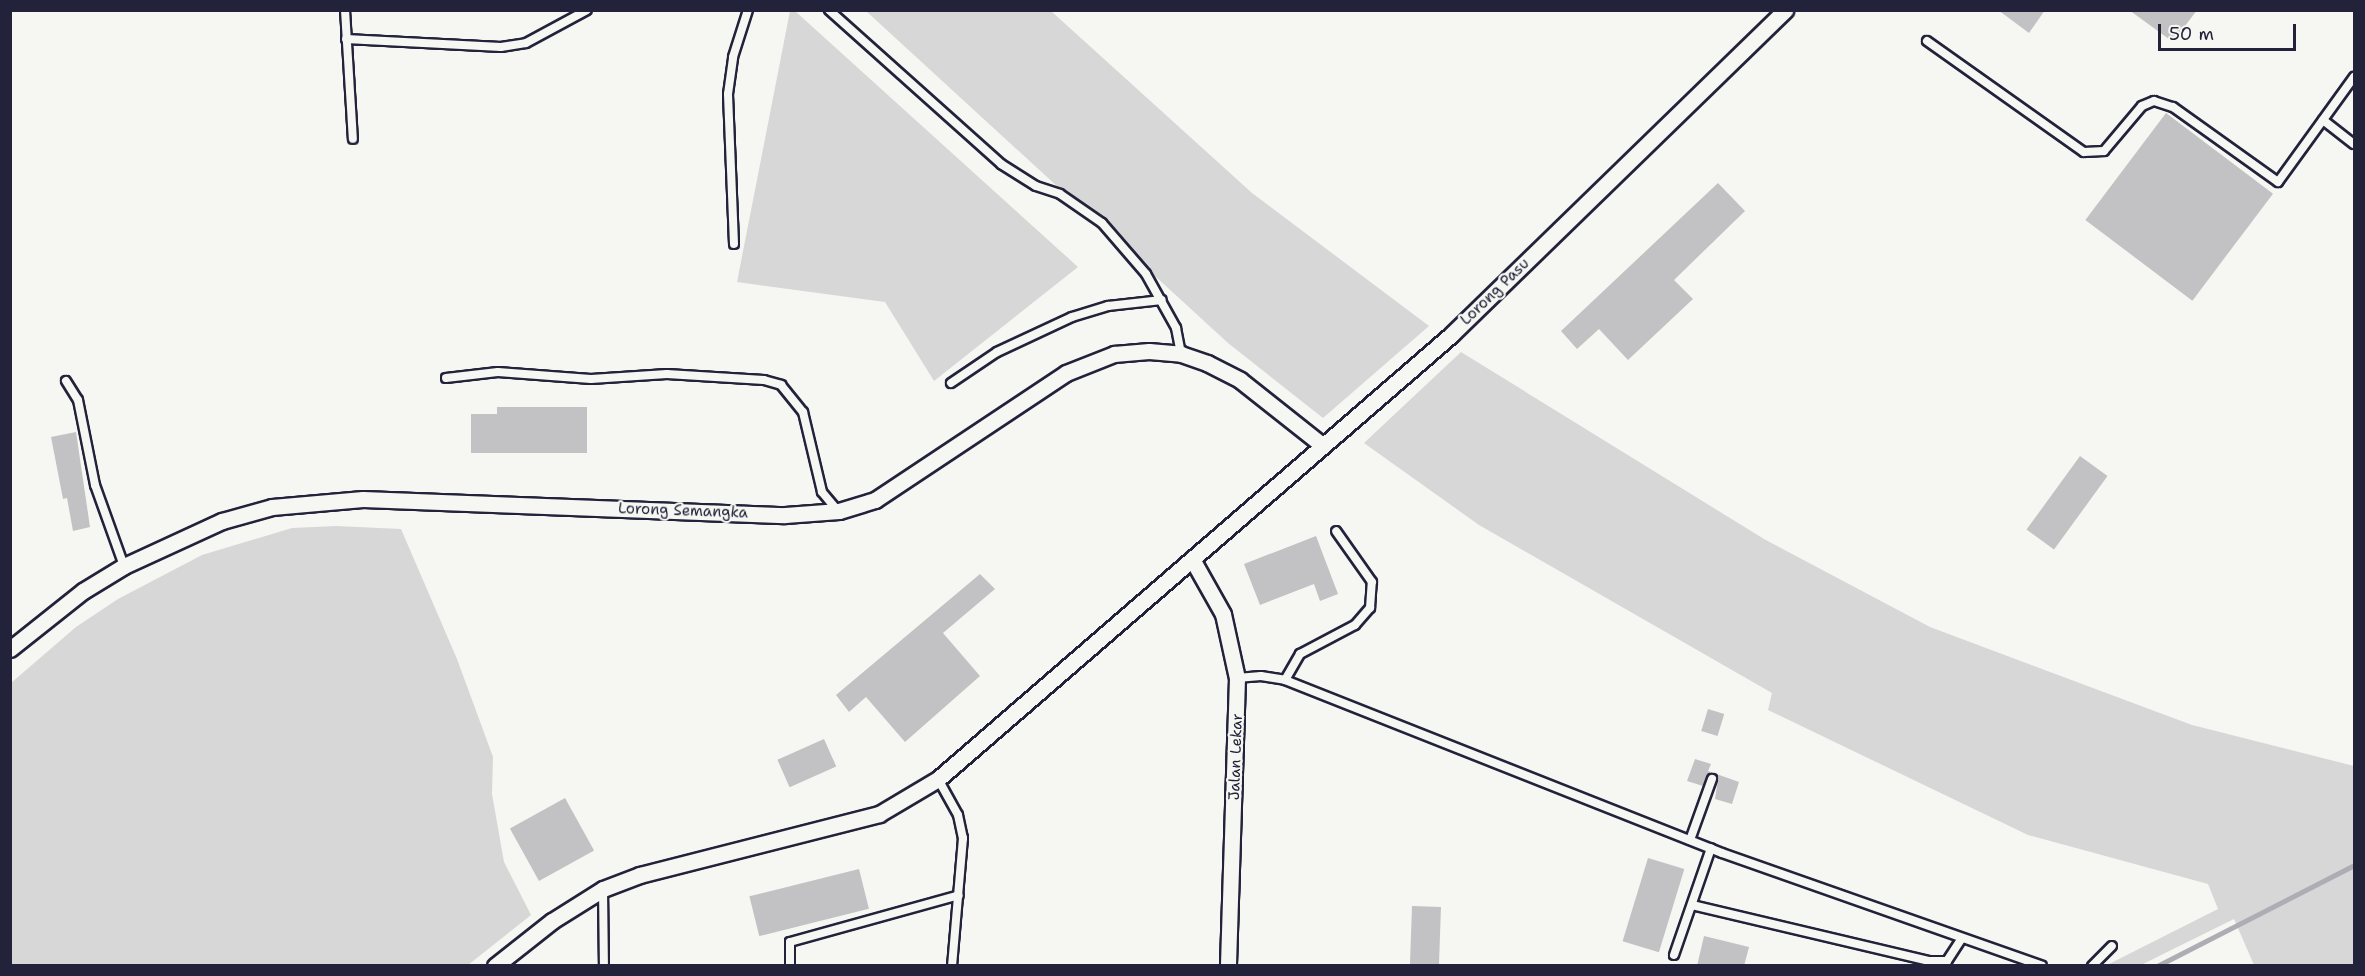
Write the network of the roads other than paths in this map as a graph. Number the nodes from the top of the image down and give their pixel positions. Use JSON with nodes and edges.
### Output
{"nodes":[{"id":1,"x":345,"y":10,"type":"edge"},
{"id":2,"x":587,"y":10,"type":"edge"},
{"id":3,"x":748,"y":10,"type":"edge"},
{"id":4,"x":829,"y":10,"type":"edge"},
{"id":5,"x":1785,"y":10,"type":"edge"},
{"id":6,"x":346,"y":39,"type":"junction"},
{"id":7,"x":1927,"y":41,"type":"dead end"},
{"id":8,"x":2355,"y":77,"type":"edge"},
{"id":9,"x":2323,"y":120,"type":"junction"},
{"id":10,"x":353,"y":139,"type":"dead end"},
{"id":11,"x":2355,"y":144,"type":"edge"},
{"id":12,"x":734,"y":244,"type":"dead end"},
{"id":13,"x":1162,"y":300,"type":"junction"},
{"id":14,"x":1181,"y":354,"type":"junction"},
{"id":15,"x":446,"y":378,"type":"dead end"},
{"id":16,"x":66,"y":381,"type":"dead end"},
{"id":17,"x":951,"y":383,"type":"dead end"},
{"id":18,"x":1322,"y":445,"type":"junction"},
{"id":19,"x":839,"y":511,"type":"junction"},
{"id":20,"x":1336,"y":531,"type":"dead end"},
{"id":21,"x":1192,"y":559,"type":"junction"},
{"id":22,"x":124,"y":566,"type":"junction"},
{"id":23,"x":10,"y":649,"type":"edge"},
{"id":24,"x":1237,"y":678,"type":"junction"},
{"id":25,"x":1285,"y":681,"type":"junction"},
{"id":26,"x":938,"y":779,"type":"junction"},
{"id":27,"x":1712,"y":779,"type":"dead end"},
{"id":28,"x":1690,"y":840,"type":"junction"},
{"id":29,"x":1711,"y":848,"type":"junction"},
{"id":30,"x":603,"y":889,"type":"junction"},
{"id":31,"x":959,"y":895,"type":"junction"},
{"id":32,"x":1692,"y":905,"type":"junction"},
{"id":33,"x":1962,"y":938,"type":"junction"},
{"id":34,"x":2112,"y":946,"type":"dead end"},
{"id":35,"x":1674,"y":956,"type":"dead end"},
{"id":36,"x":495,"y":966,"type":"edge"},
{"id":37,"x":604,"y":966,"type":"edge"},
{"id":38,"x":790,"y":966,"type":"edge"},
{"id":39,"x":952,"y":966,"type":"edge"},
{"id":40,"x":1228,"y":966,"type":"edge"},
{"id":41,"x":2042,"y":966,"type":"edge"},
{"id":42,"x":2092,"y":966,"type":"edge"}],
"edges":[{"from":1,"to":6,"type":"lane"},
{"from":2,"to":6,"type":"lane"},
{"from":3,"to":12,"type":"lane"},
{"from":4,"to":13,"type":"lane"},
{"from":5,"to":18,"type":"street","name":"Lorong Pasu"},
{"from":6,"to":10,"type":"lane"},
{"from":7,"to":9,"type":"lane"},
{"from":8,"to":9,"type":"lane"},
{"from":9,"to":11,"type":"lane"},
{"from":13,"to":14,"type":"lane"},
{"from":13,"to":17,"type":"lane"},
{"from":14,"to":18,"type":"street","name":"Lorong Semangka"},
{"from":14,"to":19,"type":"street","name":"Lorong Semangka"},
{"from":15,"to":19,"type":"lane"},
{"from":16,"to":22,"type":"lane"},
{"from":18,"to":21,"type":"street","name":"Lorong Pasu"},
{"from":19,"to":22,"type":"street","name":"Lorong Semangka"},
{"from":20,"to":25,"type":"lane"},
{"from":21,"to":24,"type":"street","name":"Jalan Lekar"},
{"from":21,"to":26,"type":"street"},
{"from":22,"to":23,"type":"street","name":"Lorong Semangka"},
{"from":24,"to":25,"type":"lane"},
{"from":24,"to":40,"type":"street","name":"Jalan Lekar"},
{"from":25,"to":28,"type":"lane"},
{"from":26,"to":30,"type":"street"},
{"from":26,"to":31,"type":"lane"},
{"from":27,"to":28,"type":"lane"},
{"from":28,"to":29,"type":"lane"},
{"from":29,"to":32,"type":"lane"},
{"from":29,"to":33,"type":"lane"},
{"from":30,"to":36,"type":"street"},
{"from":30,"to":37,"type":"lane"},
{"from":31,"to":38,"type":"lane"},
{"from":31,"to":39,"type":"lane"},
{"from":32,"to":33,"type":"lane"},
{"from":32,"to":35,"type":"lane"},
{"from":33,"to":41,"type":"lane"},
{"from":34,"to":42,"type":"lane"}]}
